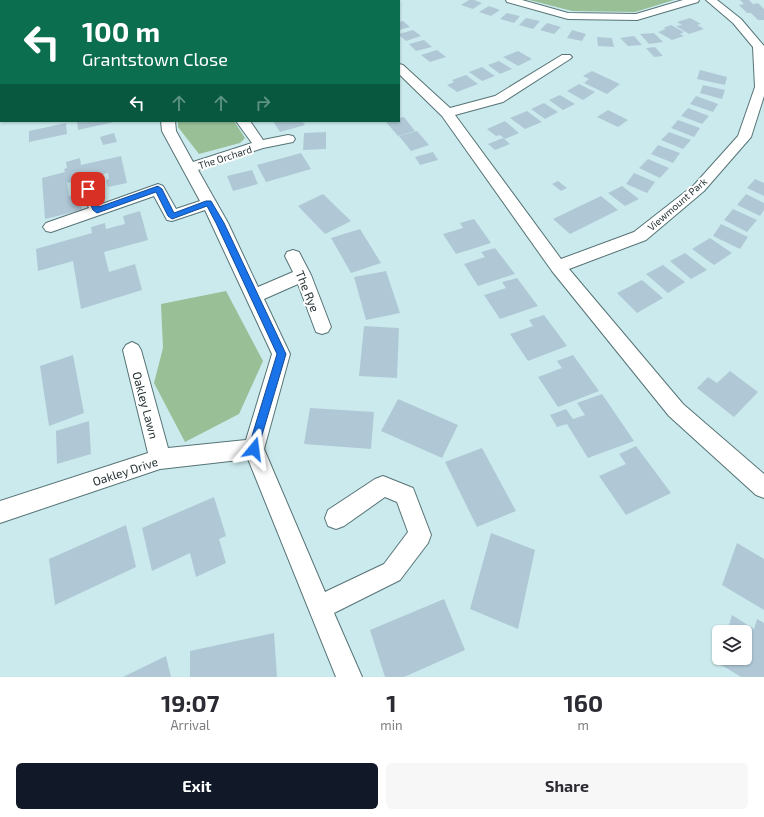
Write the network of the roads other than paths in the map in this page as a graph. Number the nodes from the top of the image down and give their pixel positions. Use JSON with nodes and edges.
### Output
{"nodes":[{"id":1,"x":511,"y":0,"type":"edge"},
{"id":2,"x":694,"y":0,"type":"edge"},
{"id":3,"x":711,"y":0,"type":"edge"},
{"id":4,"x":566,"y":57,"type":"dead end"},
{"id":5,"x":400,"y":69,"type":"edge"},
{"id":6,"x":447,"y":113,"type":"junction"},
{"id":7,"x":168,"y":122,"type":"edge"},
{"id":8,"x":244,"y":122,"type":"edge"},
{"id":9,"x":288,"y":139,"type":"dead end"},
{"id":10,"x":260,"y":145,"type":"junction"},
{"id":11,"x":190,"y":168,"type":"junction"},
{"id":12,"x":88,"y":189,"type":"dead end"},
{"id":13,"x":209,"y":203,"type":"junction"},
{"id":14,"x":97,"y":210,"type":"junction"},
{"id":15,"x":51,"y":227,"type":"dead end"},
{"id":16,"x":293,"y":256,"type":"dead end"},
{"id":17,"x":558,"y":267,"type":"junction"},
{"id":18,"x":304,"y":275,"type":"junction"},
{"id":19,"x":254,"y":296,"type":"junction"},
{"id":20,"x":322,"y":327,"type":"dead end"},
{"id":21,"x":132,"y":350,"type":"dead end"},
{"id":22,"x":254,"y":449,"type":"junction"},
{"id":23,"x":160,"y":459,"type":"junction"},
{"id":24,"x":764,"y":488,"type":"edge"},
{"id":25,"x":0,"y":512,"type":"edge"},
{"id":26,"x":336,"y":518,"type":"dead end"},
{"id":27,"x":320,"y":607,"type":"junction"},
{"id":28,"x":349,"y":677,"type":"edge"}],
"edges":[{"from":1,"to":2,"type":"street"},
{"from":3,"to":17,"type":"street","name":"Viewmount Park"},
{"from":4,"to":6,"type":"street"},
{"from":5,"to":6,"type":"street"},
{"from":6,"to":17,"type":"street"},
{"from":7,"to":11,"type":"street"},
{"from":8,"to":10,"type":"street","name":"The Orchard"},
{"from":9,"to":10,"type":"street","name":"The Orchard"},
{"from":10,"to":11,"type":"street","name":"The Orchard"},
{"from":11,"to":13,"type":"street"},
{"from":12,"to":14,"type":"street"},
{"from":13,"to":14,"type":"street"},
{"from":13,"to":19,"type":"street"},
{"from":14,"to":15,"type":"street"},
{"from":16,"to":18,"type":"street","name":"The Rye"},
{"from":17,"to":24,"type":"street"},
{"from":18,"to":19,"type":"street"},
{"from":18,"to":20,"type":"street","name":"The Rye"},
{"from":19,"to":22,"type":"street"},
{"from":21,"to":23,"type":"street","name":"Oakley Lawn"},
{"from":22,"to":23,"type":"street","name":"Oakley Drive"},
{"from":22,"to":27,"type":"street"},
{"from":23,"to":25,"type":"street","name":"Oakley Drive"},
{"from":26,"to":27,"type":"street"},
{"from":27,"to":28,"type":"street"}]}
